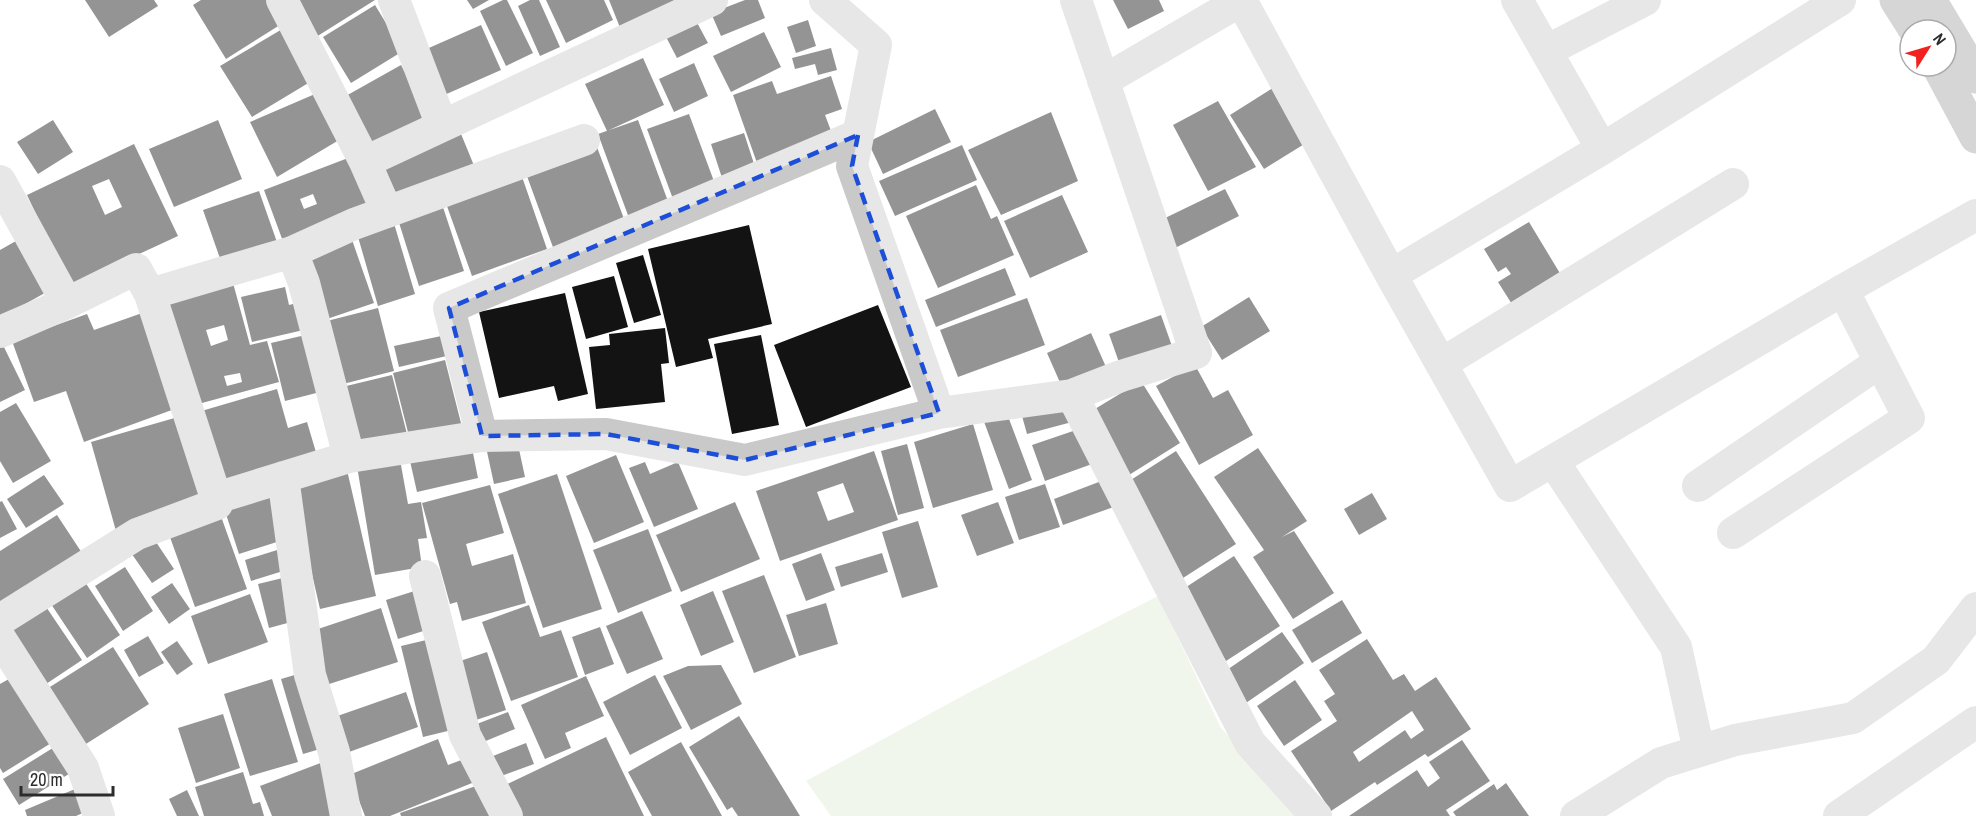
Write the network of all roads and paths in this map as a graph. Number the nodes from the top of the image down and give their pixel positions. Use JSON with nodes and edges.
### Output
{"nodes":[{"id":1,"x":282,"y":0,"type":"edge"},
{"id":2,"x":393,"y":0,"type":"edge"},
{"id":3,"x":712,"y":0,"type":"edge"},
{"id":4,"x":825,"y":0,"type":"edge"},
{"id":5,"x":1076,"y":0,"type":"edge"},
{"id":6,"x":1241,"y":0,"type":"edge"},
{"id":7,"x":1517,"y":0,"type":"edge"},
{"id":8,"x":1645,"y":0,"type":"edge"},
{"id":9,"x":1840,"y":0,"type":"edge"},
{"id":10,"x":1896,"y":0,"type":"edge"},
{"id":11,"x":1930,"y":0,"type":"edge"},
{"id":12,"x":1907,"y":18,"type":"edge"},
{"id":13,"x":1546,"y":51,"type":"junction"},
{"id":14,"x":1976,"y":77,"type":"edge"},
{"id":15,"x":1944,"y":78,"type":"edge"},
{"id":16,"x":1103,"y":81,"type":"junction"},
{"id":17,"x":442,"y":126,"type":"junction"},
{"id":18,"x":858,"y":135,"type":"junction"},
{"id":19,"x":1976,"y":137,"type":"edge"},
{"id":20,"x":584,"y":140,"type":"dead end"},
{"id":21,"x":1602,"y":149,"type":"junction"},
{"id":22,"x":365,"y":162,"type":"junction"},
{"id":23,"x":0,"y":181,"type":"edge"},
{"id":24,"x":1733,"y":184,"type":"dead end"},
{"id":25,"x":387,"y":212,"type":"junction"},
{"id":26,"x":1976,"y":216,"type":"edge"},
{"id":27,"x":292,"y":252,"type":"junction"},
{"id":28,"x":1391,"y":275,"type":"junction"},
{"id":29,"x":1843,"y":290,"type":"junction"},
{"id":30,"x":150,"y":294,"type":"junction"},
{"id":31,"x":67,"y":303,"type":"junction"},
{"id":32,"x":0,"y":332,"type":"edge"},
{"id":33,"x":1880,"y":362,"type":"junction"},
{"id":34,"x":1441,"y":364,"type":"junction"},
{"id":35,"x":1072,"y":395,"type":"junction"},
{"id":36,"x":939,"y":413,"type":"junction"},
{"id":37,"x":482,"y":436,"type":"junction"},
{"id":38,"x":350,"y":457,"type":"junction"},
{"id":39,"x":1553,"y":461,"type":"junction"},
{"id":40,"x":283,"y":477,"type":"junction"},
{"id":41,"x":1698,"y":486,"type":"dead end"},
{"id":42,"x":216,"y":498,"type":"junction"},
{"id":43,"x":1733,"y":533,"type":"dead end"},
{"id":44,"x":425,"y":576,"type":"dead end"},
{"id":45,"x":1976,"y":608,"type":"edge"},
{"id":46,"x":0,"y":620,"type":"edge"},
{"id":47,"x":0,"y":638,"type":"edge"},
{"id":48,"x":1976,"y":722,"type":"edge"},
{"id":49,"x":1699,"y":751,"type":"junction"},
{"id":50,"x":99,"y":816,"type":"edge"},
{"id":51,"x":346,"y":816,"type":"edge"},
{"id":52,"x":507,"y":816,"type":"edge"},
{"id":53,"x":1316,"y":816,"type":"edge"},
{"id":54,"x":1576,"y":816,"type":"edge"},
{"id":55,"x":1839,"y":816,"type":"edge"}],
"edges":[{"from":1,"to":22,"type":"street"},
{"from":2,"to":17,"type":"street"},
{"from":3,"to":17,"type":"street"},
{"from":4,"to":18,"type":"street"},
{"from":5,"to":16,"type":"street"},
{"from":6,"to":16,"type":"street"},
{"from":6,"to":28,"type":"street"},
{"from":7,"to":13,"type":"street"},
{"from":8,"to":13,"type":"street"},
{"from":9,"to":21,"type":"street"},
{"from":10,"to":12,"type":"main road"},
{"from":11,"to":14,"type":"main road"},
{"from":13,"to":21,"type":"street"},
{"from":15,"to":19,"type":"main road"},
{"from":16,"to":35,"type":"street"},
{"from":17,"to":22,"type":"street"},
{"from":18,"to":36,"type":"street"},
{"from":18,"to":37,"type":"street"},
{"from":20,"to":25,"type":"street"},
{"from":21,"to":28,"type":"street"},
{"from":22,"to":25,"type":"street"},
{"from":23,"to":31,"type":"street"},
{"from":24,"to":34,"type":"street"},
{"from":25,"to":27,"type":"street"},
{"from":26,"to":29,"type":"street"},
{"from":27,"to":30,"type":"street"},
{"from":27,"to":38,"type":"street"},
{"from":28,"to":34,"type":"street"},
{"from":29,"to":33,"type":"street"},
{"from":29,"to":39,"type":"street"},
{"from":30,"to":31,"type":"street"},
{"from":30,"to":42,"type":"street"},
{"from":31,"to":32,"type":"street"},
{"from":33,"to":41,"type":"street"},
{"from":33,"to":43,"type":"street"},
{"from":34,"to":39,"type":"street"},
{"from":35,"to":36,"type":"street"},
{"from":35,"to":53,"type":"street"},
{"from":36,"to":37,"type":"street"},
{"from":37,"to":38,"type":"street"},
{"from":38,"to":40,"type":"street"},
{"from":39,"to":49,"type":"street"},
{"from":40,"to":42,"type":"street"},
{"from":40,"to":51,"type":"street"},
{"from":42,"to":46,"type":"street"},
{"from":44,"to":52,"type":"street"},
{"from":45,"to":49,"type":"street"},
{"from":47,"to":50,"type":"street"},
{"from":48,"to":55,"type":"street"},
{"from":49,"to":54,"type":"street"}]}
